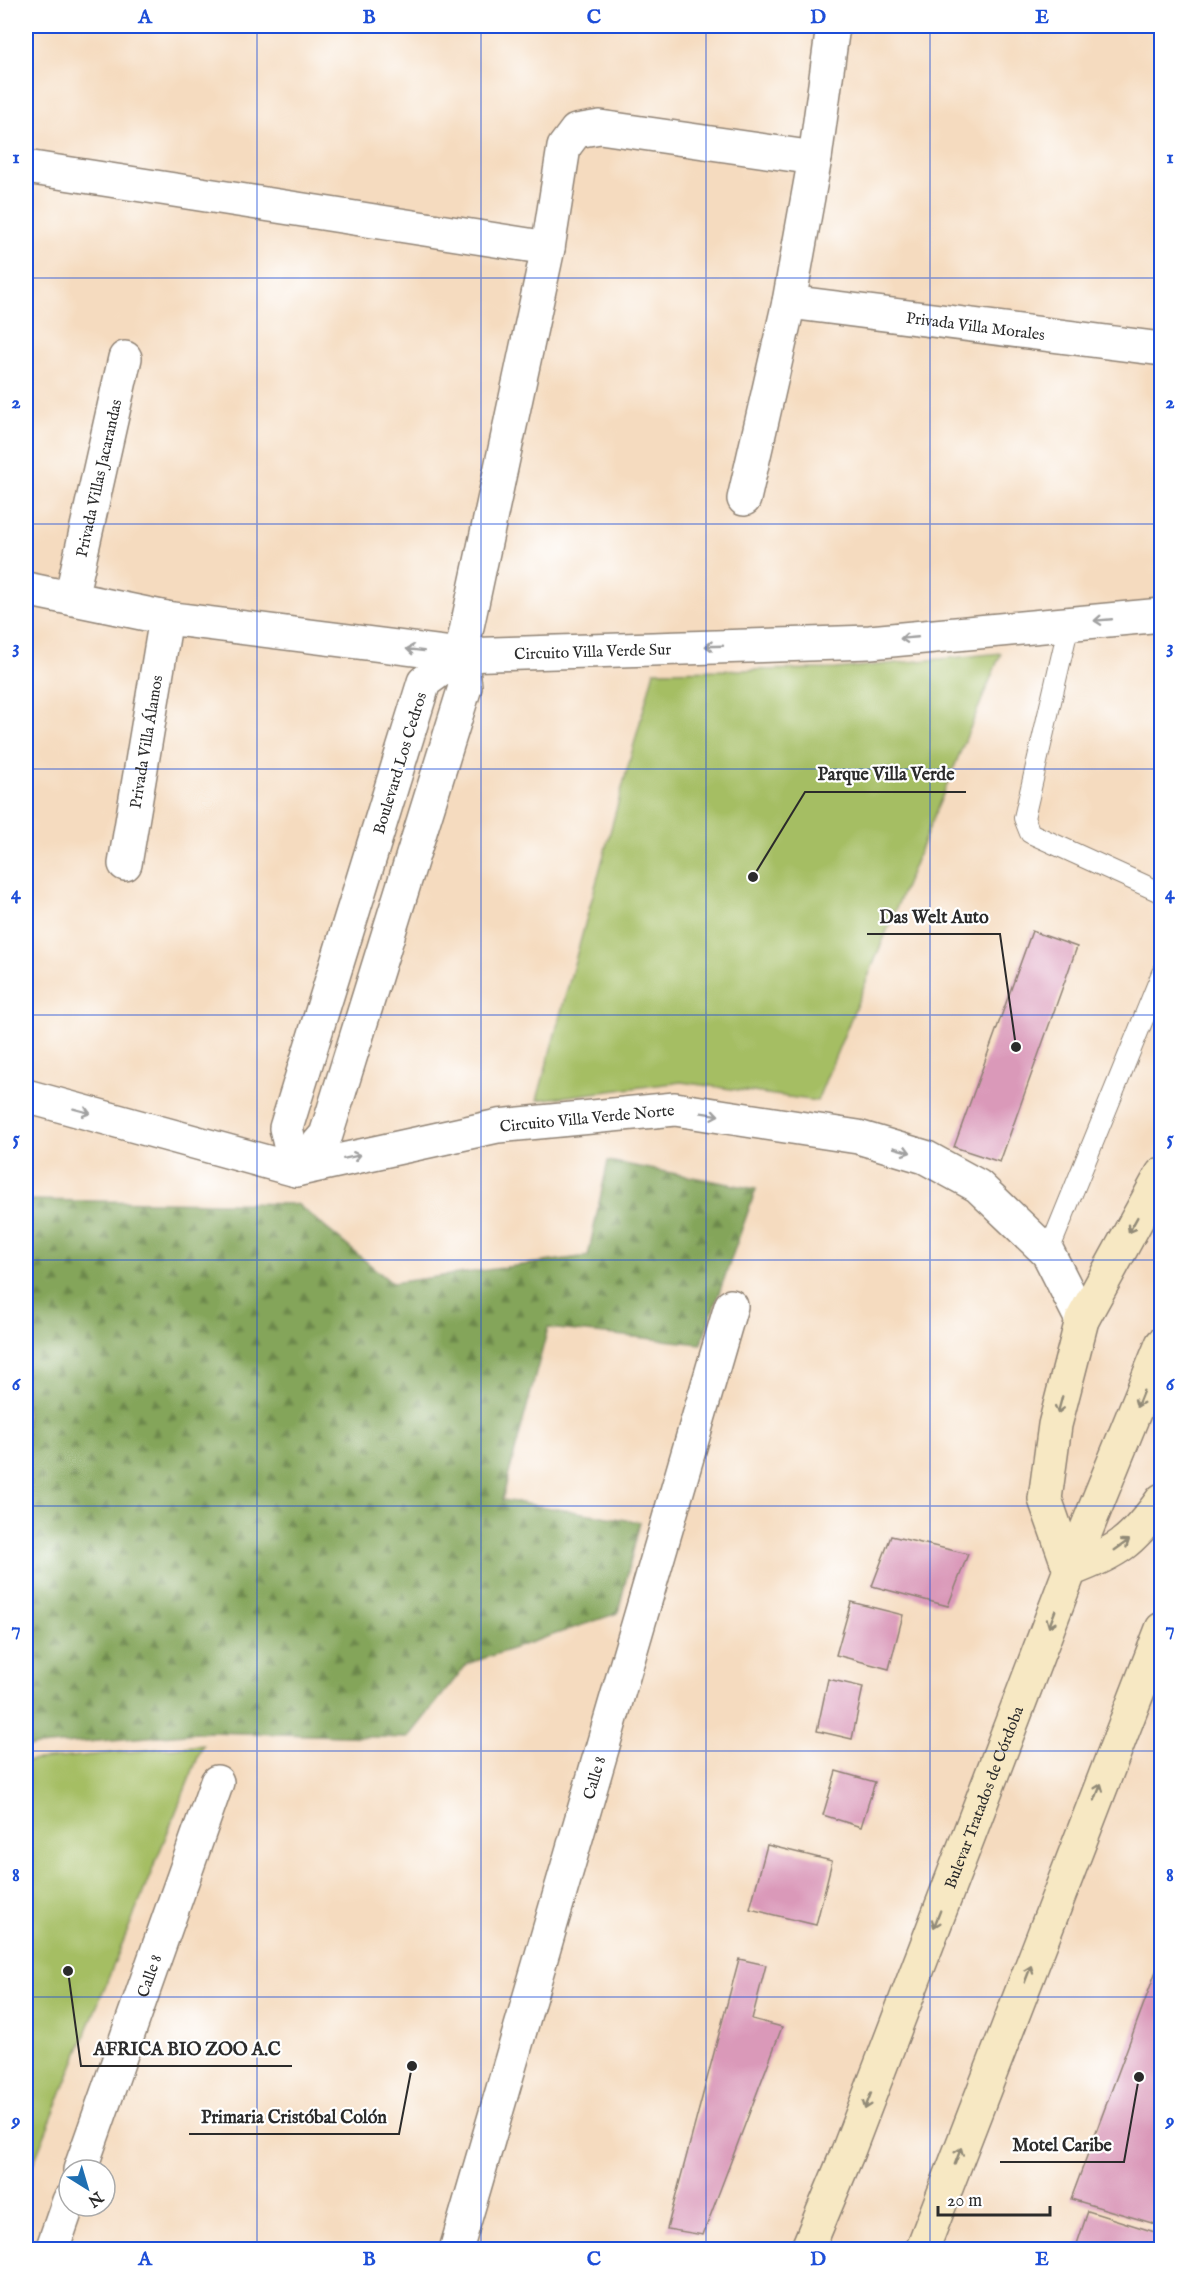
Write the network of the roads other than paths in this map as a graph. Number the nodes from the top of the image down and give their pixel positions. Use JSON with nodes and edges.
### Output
{"nodes":[{"id":1,"x":833,"y":26,"type":"edge"},
{"id":2,"x":815,"y":158,"type":"junction"},
{"id":3,"x":26,"y":167,"type":"edge"},
{"id":4,"x":548,"y":248,"type":"junction"},
{"id":5,"x":789,"y":303,"type":"junction"},
{"id":6,"x":1161,"y":350,"type":"edge"},
{"id":7,"x":125,"y":358,"type":"dead end"},
{"id":8,"x":744,"y":499,"type":"dead end"},
{"id":9,"x":26,"y":589,"type":"edge"},
{"id":10,"x":71,"y":598,"type":"junction"},
{"id":11,"x":1161,"y":615,"type":"edge"},
{"id":12,"x":166,"y":618,"type":"junction"},
{"id":13,"x":1069,"y":624,"type":"junction"},
{"id":14,"x":461,"y":655,"type":"junction"},
{"id":15,"x":125,"y":864,"type":"dead end"},
{"id":16,"x":1161,"y":893,"type":"edge"},
{"id":17,"x":1161,"y":973,"type":"edge"},
{"id":18,"x":26,"y":1096,"type":"edge"},
{"id":19,"x":296,"y":1170,"type":"junction"},
{"id":20,"x":1161,"y":1174,"type":"edge"},
{"id":21,"x":1048,"y":1253,"type":"junction"},
{"id":22,"x":730,"y":1306,"type":"dead end"},
{"id":23,"x":1082,"y":1320,"type":"junction"},
{"id":24,"x":1161,"y":1344,"type":"edge"},
{"id":25,"x":1161,"y":1500,"type":"edge"},
{"id":26,"x":1070,"y":1570,"type":"junction"},
{"id":27,"x":1161,"y":1629,"type":"edge"},
{"id":28,"x":217,"y":1782,"type":"dead end"},
{"id":29,"x":84,"y":2158,"type":"edge"},
{"id":30,"x":63,"y":2218,"type":"edge"},
{"id":31,"x":52,"y":2250,"type":"edge"},
{"id":32,"x":456,"y":2250,"type":"edge"},
{"id":33,"x":807,"y":2250,"type":"edge"},
{"id":34,"x":922,"y":2250,"type":"edge"}],
"edges":[{"from":1,"to":2,"type":"street"},
{"from":2,"to":4,"type":"street"},
{"from":2,"to":5,"type":"street"},
{"from":3,"to":4,"type":"street"},
{"from":4,"to":14,"type":"street"},
{"from":5,"to":6,"type":"street","name":"Privada Villa Morales"},
{"from":5,"to":8,"type":"street"},
{"from":7,"to":10,"type":"street","name":"Privada Villas Jacarandas"},
{"from":9,"to":10,"type":"street","name":"Circuito Villa Verde Sur"},
{"from":10,"to":12,"type":"street","name":"Circuito Villa Verde Sur"},
{"from":11,"to":13,"type":"street","name":"Circuito Villa Verde Sur","one_way":true},
{"from":14,"to":12,"type":"street","name":"Circuito Villa Verde Sur","one_way":true},
{"from":12,"to":15,"type":"street","name":"Privada Villa Álamos"},
{"from":13,"to":14,"type":"street","name":"Circuito Villa Verde Sur","one_way":true},
{"from":13,"to":16,"type":"lane"},
{"from":14,"to":19,"type":"street"},
{"from":17,"to":21,"type":"lane"},
{"from":18,"to":19,"type":"street","name":"Circuito Villa Verde Norte","one_way":true},
{"from":19,"to":21,"type":"street","name":"Circuito Villa Verde Norte","one_way":true},
{"from":20,"to":23,"type":"main road","one_way":true},
{"from":21,"to":23,"type":"street","name":"Circuito Villa Verde Norte"},
{"from":22,"to":32,"type":"street","name":"Calle 8"},
{"from":23,"to":26,"type":"main road","one_way":true},
{"from":24,"to":26,"type":"main road","name":"Bulevar Tratados de Córdoba","one_way":true},
{"from":26,"to":25,"type":"main road","one_way":true},
{"from":26,"to":33,"type":"main road","name":"Bulevar Tratados de Córdoba","one_way":true},
{"from":34,"to":27,"type":"main road","one_way":true},
{"from":28,"to":29,"type":"street","name":"Calle 8"},
{"from":30,"to":31,"type":"street"}]}
